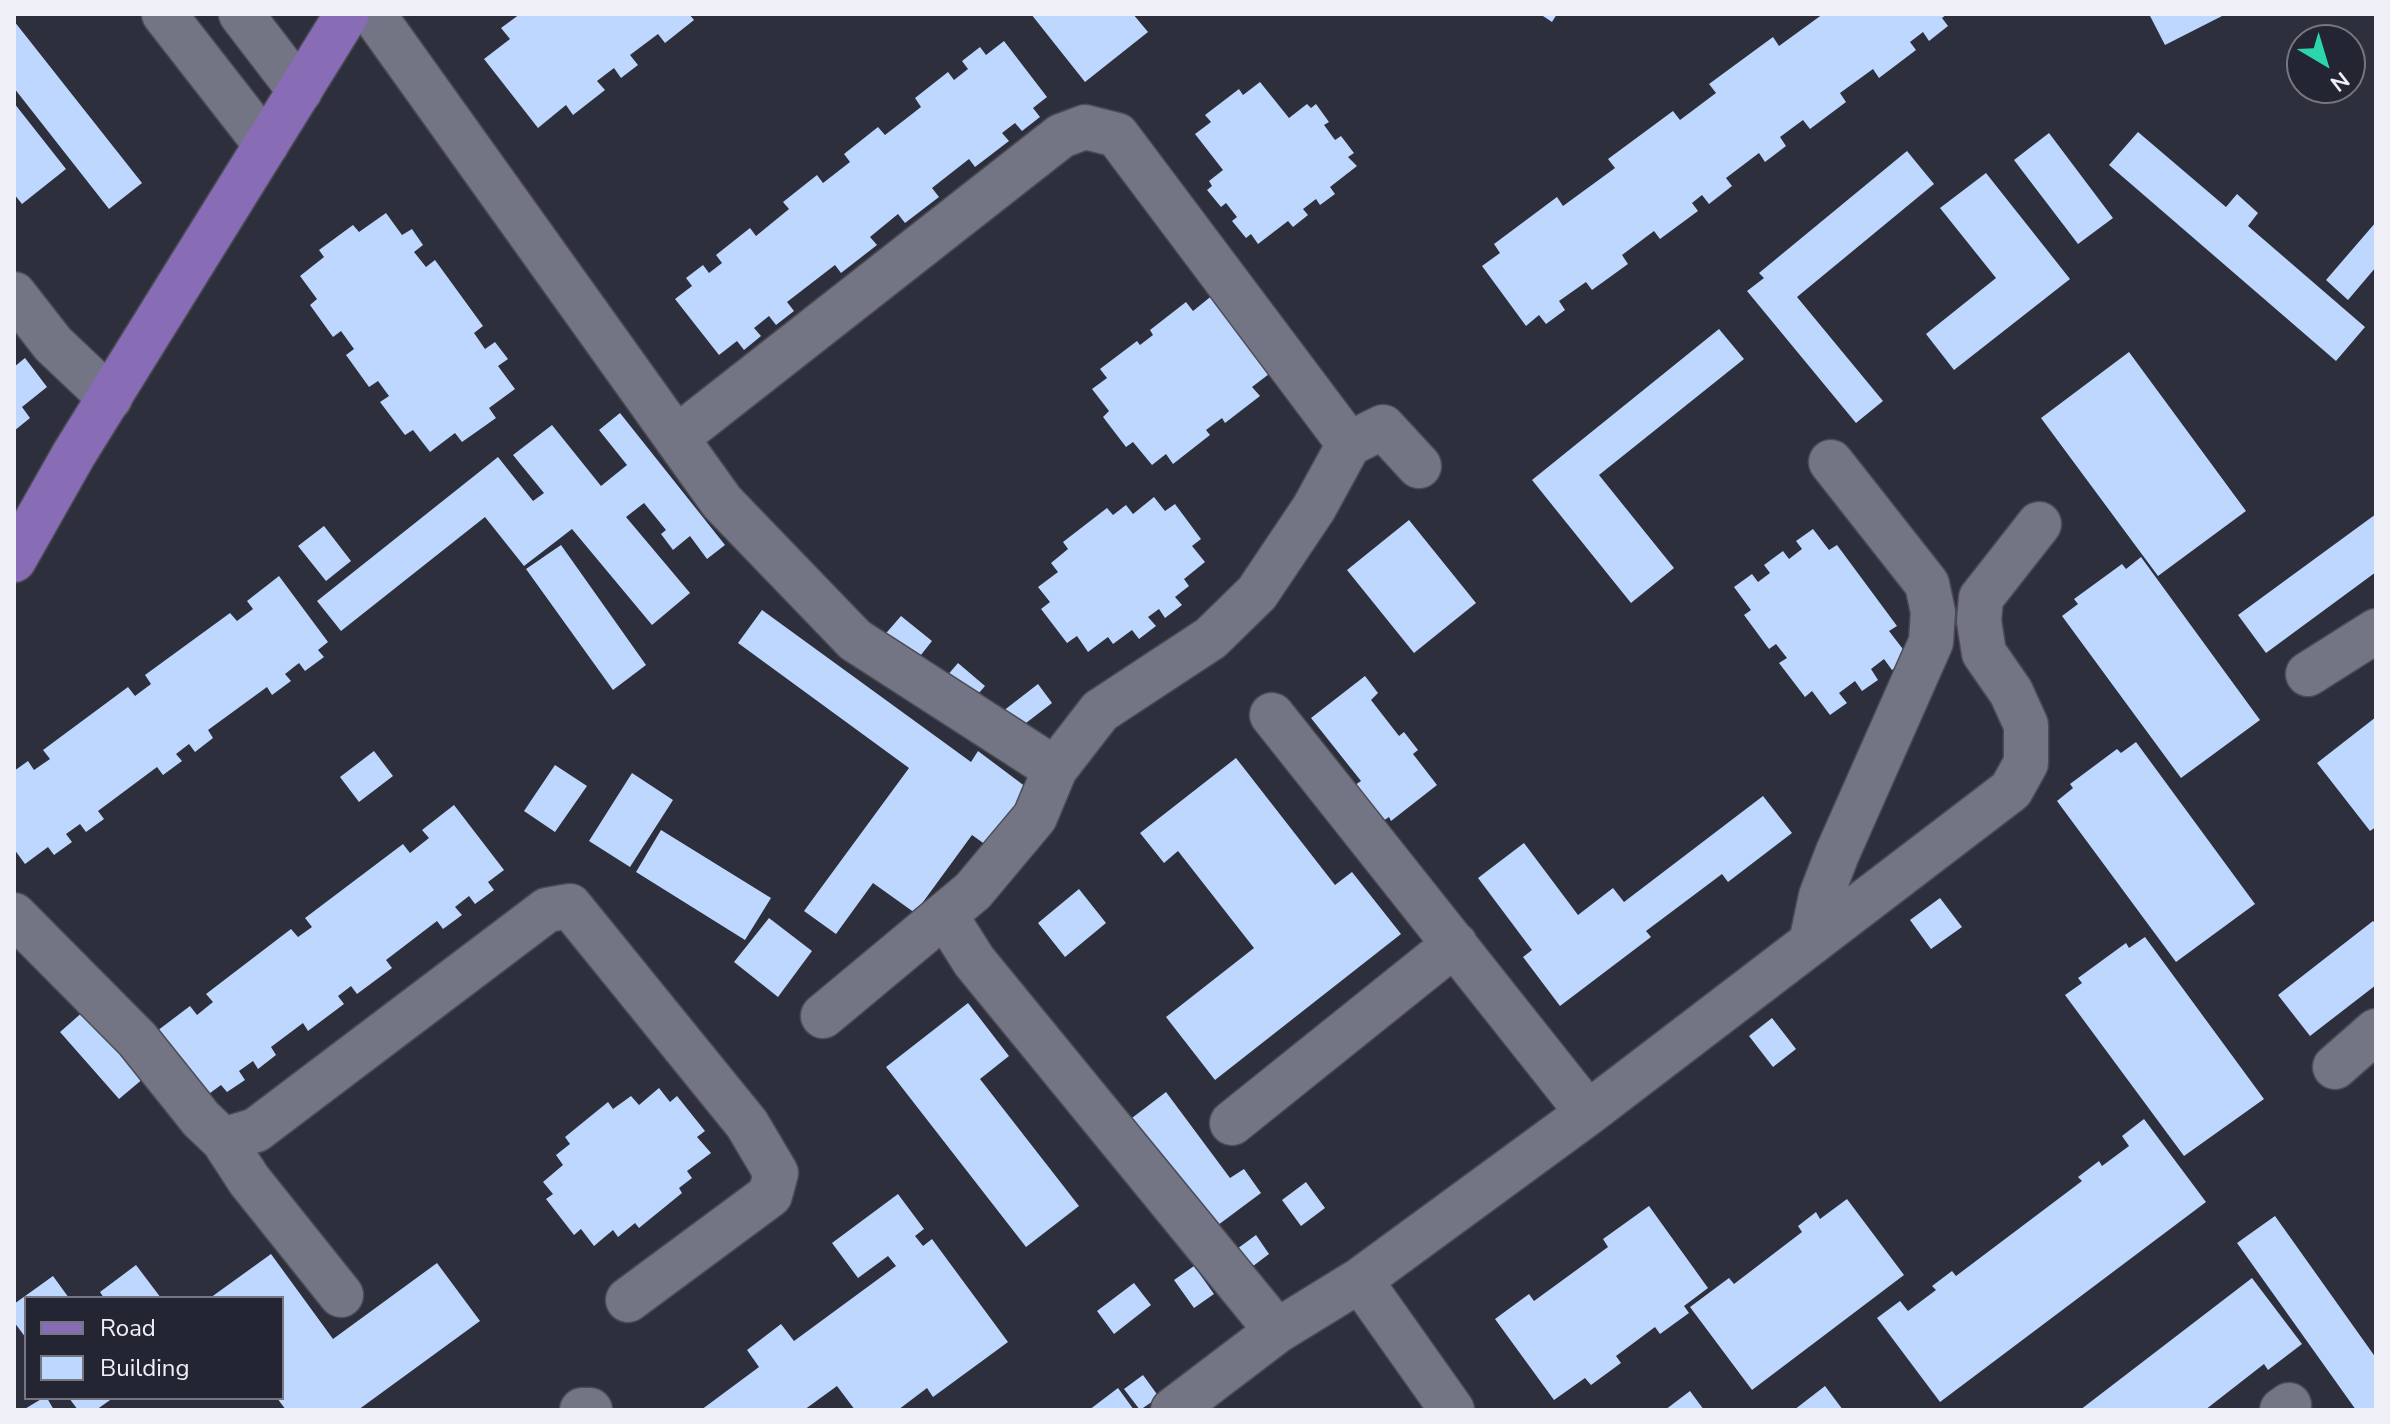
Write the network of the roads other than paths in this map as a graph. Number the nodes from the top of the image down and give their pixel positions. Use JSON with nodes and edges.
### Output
{"nodes":[{"id":1,"x":164,"y":14,"type":"edge"},
{"id":2,"x":241,"y":14,"type":"edge"},
{"id":3,"x":347,"y":14,"type":"edge"},
{"id":4,"x":373,"y":14,"type":"edge"},
{"id":5,"x":300,"y":91,"type":"junction"},
{"id":6,"x":266,"y":145,"type":"junction"},
{"id":7,"x":14,"y":294,"type":"edge"},
{"id":8,"x":110,"y":398,"type":"junction"},
{"id":9,"x":676,"y":438,"type":"junction"},
{"id":10,"x":1349,"y":444,"type":"junction"},
{"id":11,"x":1831,"y":462,"type":"dead end"},
{"id":12,"x":1419,"y":466,"type":"dead end"},
{"id":13,"x":2039,"y":524,"type":"dead end"},
{"id":14,"x":14,"y":560,"type":"edge"},
{"id":15,"x":2376,"y":631,"type":"edge"},
{"id":16,"x":2308,"y":674,"type":"dead end"},
{"id":17,"x":1272,"y":715,"type":"dead end"},
{"id":18,"x":1055,"y":769,"type":"junction"},
{"id":19,"x":14,"y":915,"type":"edge"},
{"id":20,"x":945,"y":915,"type":"junction"},
{"id":21,"x":1811,"y":943,"type":"junction"},
{"id":22,"x":1455,"y":944,"type":"junction"},
{"id":23,"x":823,"y":1016,"type":"dead end"},
{"id":24,"x":2376,"y":1031,"type":"edge"},
{"id":25,"x":2335,"y":1067,"type":"dead end"},
{"id":26,"x":1588,"y":1113,"type":"junction"},
{"id":27,"x":1232,"y":1123,"type":"dead end"},
{"id":28,"x":223,"y":1140,"type":"junction"},
{"id":29,"x":1360,"y":1280,"type":"junction"},
{"id":30,"x":341,"y":1295,"type":"dead end"},
{"id":31,"x":628,"y":1300,"type":"dead end"},
{"id":32,"x":1277,"y":1331,"type":"junction"},
{"id":33,"x":582,"y":1410,"type":"edge"},
{"id":34,"x":590,"y":1410,"type":"edge"},
{"id":35,"x":1173,"y":1410,"type":"edge"},
{"id":36,"x":1452,"y":1410,"type":"edge"}],
"edges":[{"from":1,"to":6,"type":"street"},
{"from":2,"to":5,"type":"street"},
{"from":3,"to":5,"type":"main road"},
{"from":4,"to":9,"type":"street"},
{"from":5,"to":6,"type":"main road"},
{"from":6,"to":8,"type":"main road"},
{"from":7,"to":8,"type":"street"},
{"from":8,"to":14,"type":"main road"},
{"from":9,"to":10,"type":"street"},
{"from":9,"to":18,"type":"street"},
{"from":10,"to":12,"type":"street"},
{"from":10,"to":18,"type":"street"},
{"from":11,"to":21,"type":"street"},
{"from":13,"to":21,"type":"street"},
{"from":15,"to":16,"type":"street"},
{"from":17,"to":22,"type":"street"},
{"from":18,"to":20,"type":"street"},
{"from":19,"to":28,"type":"street"},
{"from":20,"to":23,"type":"street"},
{"from":20,"to":32,"type":"street"},
{"from":21,"to":26,"type":"street"},
{"from":22,"to":26,"type":"street"},
{"from":22,"to":27,"type":"street"},
{"from":24,"to":25,"type":"street"},
{"from":26,"to":29,"type":"street"},
{"from":28,"to":30,"type":"street"},
{"from":28,"to":31,"type":"street"},
{"from":29,"to":32,"type":"street"},
{"from":29,"to":36,"type":"street"},
{"from":32,"to":35,"type":"street"},
{"from":33,"to":34,"type":"street"}]}
